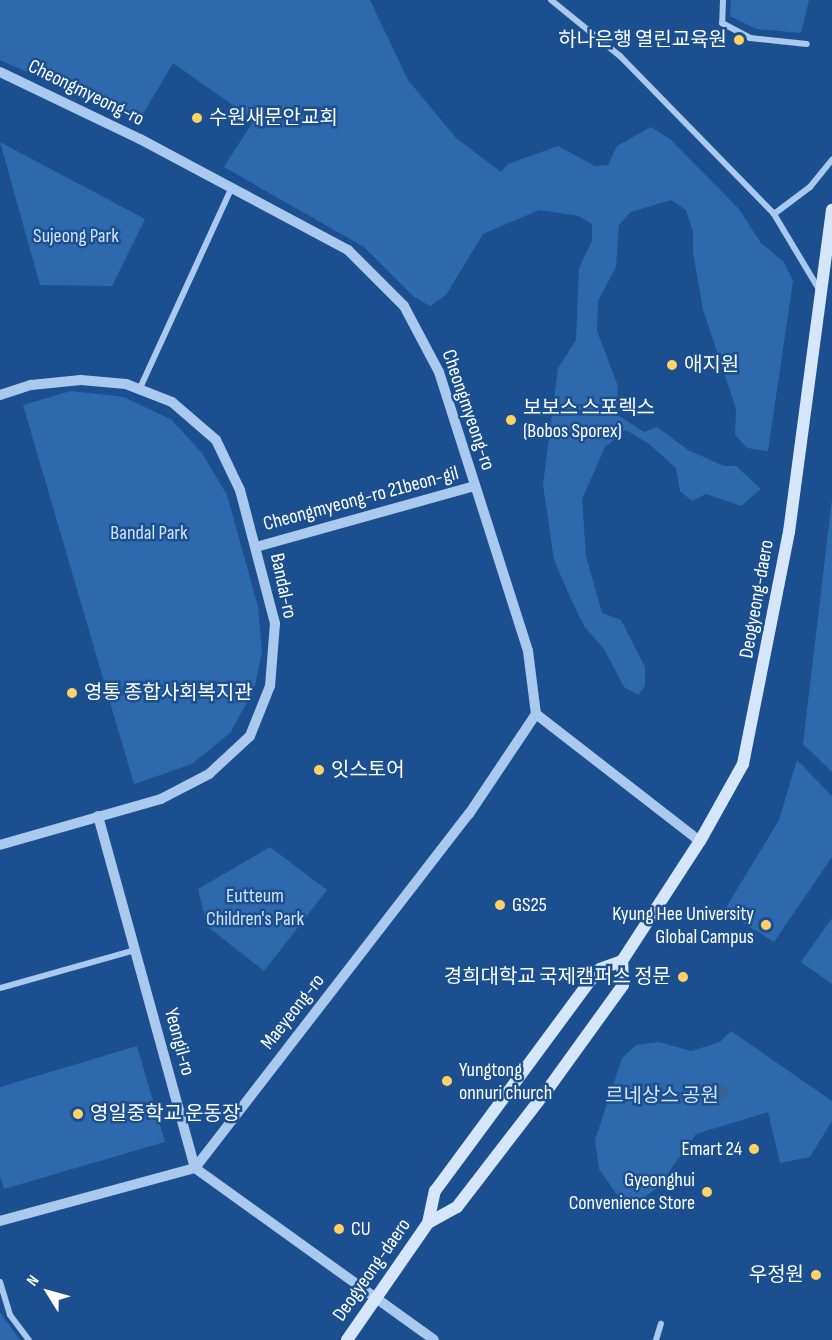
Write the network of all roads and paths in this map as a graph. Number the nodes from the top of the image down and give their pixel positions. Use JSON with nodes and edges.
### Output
{"nodes":[{"id":1,"x":551,"y":0,"type":"edge"},
{"id":2,"x":723,"y":0,"type":"edge"},
{"id":3,"x":807,"y":44,"type":"dead end"},
{"id":4,"x":0,"y":72,"type":"edge"},
{"id":5,"x":832,"y":160,"type":"edge"},
{"id":6,"x":232,"y":187,"type":"junction"},
{"id":7,"x":832,"y":210,"type":"edge"},
{"id":8,"x":774,"y":214,"type":"junction"},
{"id":9,"x":820,"y":291,"type":"junction"},
{"id":10,"x":140,"y":388,"type":"junction"},
{"id":11,"x":0,"y":394,"type":"edge"},
{"id":12,"x":475,"y":486,"type":"junction"},
{"id":13,"x":256,"y":547,"type":"junction"},
{"id":14,"x":536,"y":714,"type":"junction"},
{"id":15,"x":98,"y":816,"type":"junction"},
{"id":16,"x":700,"y":841,"type":"junction"},
{"id":17,"x":0,"y":845,"type":"edge"},
{"id":18,"x":135,"y":950,"type":"junction"},
{"id":19,"x":622,"y":961,"type":"junction"},
{"id":20,"x":0,"y":988,"type":"edge"},
{"id":21,"x":195,"y":1168,"type":"junction"},
{"id":22,"x":0,"y":1221,"type":"edge"},
{"id":23,"x":428,"y":1223,"type":"junction"},
{"id":24,"x":0,"y":1282,"type":"edge"},
{"id":25,"x":374,"y":1298,"type":"junction"},
{"id":26,"x":661,"y":1324,"type":"dead end"},
{"id":27,"x":29,"y":1340,"type":"edge"},
{"id":28,"x":347,"y":1340,"type":"edge"},
{"id":29,"x":434,"y":1340,"type":"edge"},
{"id":30,"x":656,"y":1340,"type":"edge"}],
"edges":[{"from":1,"to":8,"type":"street"},
{"from":2,"to":3,"type":"street"},
{"from":4,"to":6,"type":"street","name":"Cheongmyeong-ro"},
{"from":5,"to":8,"type":"street"},
{"from":6,"to":10,"type":"street"},
{"from":6,"to":12,"type":"street","name":"Cheongmyeong-ro"},
{"from":7,"to":9,"type":"main road","name":"Deogyeong-daero"},
{"from":8,"to":9,"type":"street"},
{"from":9,"to":16,"type":"main road","name":"Deogyeong-daero"},
{"from":10,"to":11,"type":"street","name":"Bandal-ro"},
{"from":10,"to":13,"type":"street","name":"Bandal-ro"},
{"from":12,"to":13,"type":"street","name":"Cheongmyeong-ro 21beon-gil"},
{"from":12,"to":14,"type":"street","name":"Cheongmyeong-ro"},
{"from":13,"to":15,"type":"street","name":"Bandal-ro"},
{"from":14,"to":16,"type":"street"},
{"from":14,"to":21,"type":"street","name":"Maeyeong-ro"},
{"from":15,"to":17,"type":"street","name":"Bandal-ro"},
{"from":15,"to":18,"type":"street","name":"Yeongil-ro"},
{"from":16,"to":19,"type":"main road","name":"Deogyeong-daero"},
{"from":18,"to":20,"type":"street"},
{"from":18,"to":21,"type":"street","name":"Yeongil-ro"},
{"from":19,"to":23,"type":"main road","name":"Deogyeong-daero"},
{"from":19,"to":23,"type":"main road","name":"Deogyeong-daero"},
{"from":21,"to":22,"type":"street"},
{"from":21,"to":25,"type":"street"},
{"from":23,"to":25,"type":"main road","name":"Deogyeong-daero"},
{"from":24,"to":27,"type":"street"},
{"from":25,"to":28,"type":"main road","name":"Deogyeong-daero"},
{"from":25,"to":29,"type":"street"},
{"from":26,"to":30,"type":"street"}]}
